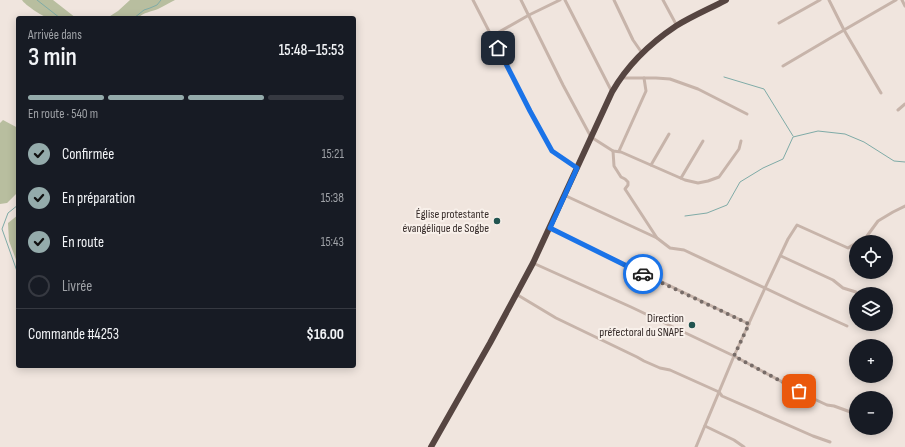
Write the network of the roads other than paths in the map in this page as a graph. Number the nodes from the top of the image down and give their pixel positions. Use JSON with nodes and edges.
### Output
{"nodes":[{"id":1,"x":474,"y":0,"type":"edge"},
{"id":2,"x":521,"y":0,"type":"edge"},
{"id":3,"x":560,"y":0,"type":"edge"},
{"id":4,"x":565,"y":0,"type":"edge"},
{"id":5,"x":614,"y":0,"type":"edge"},
{"id":6,"x":663,"y":0,"type":"edge"},
{"id":7,"x":726,"y":0,"type":"edge"},
{"id":8,"x":820,"y":0,"type":"edge"},
{"id":9,"x":829,"y":0,"type":"edge"},
{"id":10,"x":896,"y":0,"type":"edge"},
{"id":11,"x":902,"y":0,"type":"edge"},
{"id":12,"x":905,"y":6,"type":"edge"},
{"id":13,"x":529,"y":14,"type":"junction"},
{"id":14,"x":779,"y":24,"type":"dead end"},
{"id":15,"x":677,"y":26,"type":"junction"},
{"id":16,"x":844,"y":30,"type":"junction"},
{"id":17,"x":492,"y":36,"type":"junction"},
{"id":18,"x":642,"y":53,"type":"junction"},
{"id":19,"x":783,"y":66,"type":"dead end"},
{"id":20,"x":644,"y":78,"type":"junction"},
{"id":21,"x":619,"y":79,"type":"junction"},
{"id":22,"x":612,"y":92,"type":"junction"},
{"id":23,"x":881,"y":93,"type":"dead end"},
{"id":24,"x":905,"y":104,"type":"edge"},
{"id":25,"x":898,"y":110,"type":"dead end"},
{"id":26,"x":747,"y":114,"type":"dead end"},
{"id":27,"x":669,"y":134,"type":"dead end"},
{"id":28,"x":591,"y":137,"type":"junction"},
{"id":29,"x":741,"y":141,"type":"dead end"},
{"id":30,"x":703,"y":142,"type":"dead end"},
{"id":31,"x":613,"y":151,"type":"junction"},
{"id":32,"x":619,"y":151,"type":"junction"},
{"id":33,"x":651,"y":165,"type":"junction"},
{"id":34,"x":577,"y":168,"type":"junction"},
{"id":35,"x":681,"y":178,"type":"junction"},
{"id":36,"x":564,"y":195,"type":"junction"},
{"id":37,"x":905,"y":206,"type":"edge"},
{"id":38,"x":550,"y":228,"type":"junction"},
{"id":39,"x":868,"y":235,"type":"edge"},
{"id":40,"x":657,"y":238,"type":"junction"},
{"id":41,"x":849,"y":247,"type":"edge"},
{"id":42,"x":781,"y":256,"type":"junction"},
{"id":43,"x":533,"y":263,"type":"junction"},
{"id":44,"x":765,"y":288,"type":"junction"},
{"id":45,"x":849,"y":290,"type":"edge"},
{"id":46,"x":516,"y":294,"type":"junction"},
{"id":47,"x":749,"y":324,"type":"junction"},
{"id":48,"x":847,"y":326,"type":"dead end"},
{"id":49,"x":734,"y":356,"type":"junction"},
{"id":50,"x":719,"y":392,"type":"junction"},
{"id":51,"x":849,"y":411,"type":"edge"},
{"id":52,"x":704,"y":426,"type":"junction"},
{"id":53,"x":830,"y":442,"type":"dead end"},
{"id":54,"x":431,"y":447,"type":"edge"},
{"id":55,"x":696,"y":447,"type":"edge"},
{"id":56,"x":744,"y":447,"type":"edge"}],
"edges":[{"from":1,"to":17,"type":"street"},
{"from":2,"to":13,"type":"street"},
{"from":3,"to":13,"type":"street"},
{"from":4,"to":22,"type":"street"},
{"from":5,"to":18,"type":"street"},
{"from":6,"to":15,"type":"street"},
{"from":7,"to":15,"type":"highway"},
{"from":8,"to":14,"type":"street"},
{"from":9,"to":16,"type":"street"},
{"from":10,"to":16,"type":"street"},
{"from":11,"to":12,"type":"street"},
{"from":13,"to":17,"type":"street"},
{"from":13,"to":28,"type":"street"},
{"from":15,"to":18,"type":"highway"},
{"from":16,"to":19,"type":"street"},
{"from":16,"to":23,"type":"street"},
{"from":17,"to":34,"type":"street"},
{"from":18,"to":21,"type":"highway"},
{"from":20,"to":21,"type":"street"},
{"from":20,"to":26,"type":"street"},
{"from":20,"to":32,"type":"street"},
{"from":21,"to":22,"type":"highway"},
{"from":22,"to":28,"type":"highway"},
{"from":24,"to":25,"type":"street"},
{"from":27,"to":33,"type":"street"},
{"from":28,"to":31,"type":"street"},
{"from":28,"to":34,"type":"highway"},
{"from":29,"to":35,"type":"street"},
{"from":30,"to":35,"type":"street"},
{"from":31,"to":32,"type":"street"},
{"from":31,"to":40,"type":"street"},
{"from":32,"to":33,"type":"street"},
{"from":33,"to":35,"type":"street"},
{"from":34,"to":36,"type":"highway"},
{"from":36,"to":38,"type":"highway"},
{"from":36,"to":40,"type":"street"},
{"from":37,"to":39,"type":"street"},
{"from":38,"to":43,"type":"highway"},
{"from":38,"to":47,"type":"street"},
{"from":40,"to":44,"type":"street"},
{"from":41,"to":42,"type":"street"},
{"from":42,"to":44,"type":"street"},
{"from":42,"to":45,"type":"street"},
{"from":43,"to":46,"type":"highway"},
{"from":43,"to":49,"type":"street"},
{"from":44,"to":47,"type":"street"},
{"from":44,"to":48,"type":"street"},
{"from":46,"to":50,"type":"street"},
{"from":46,"to":54,"type":"highway"},
{"from":47,"to":49,"type":"street"},
{"from":49,"to":50,"type":"street"},
{"from":49,"to":51,"type":"street"},
{"from":50,"to":52,"type":"street"},
{"from":50,"to":53,"type":"street"},
{"from":52,"to":55,"type":"street"},
{"from":52,"to":56,"type":"street"}]}
